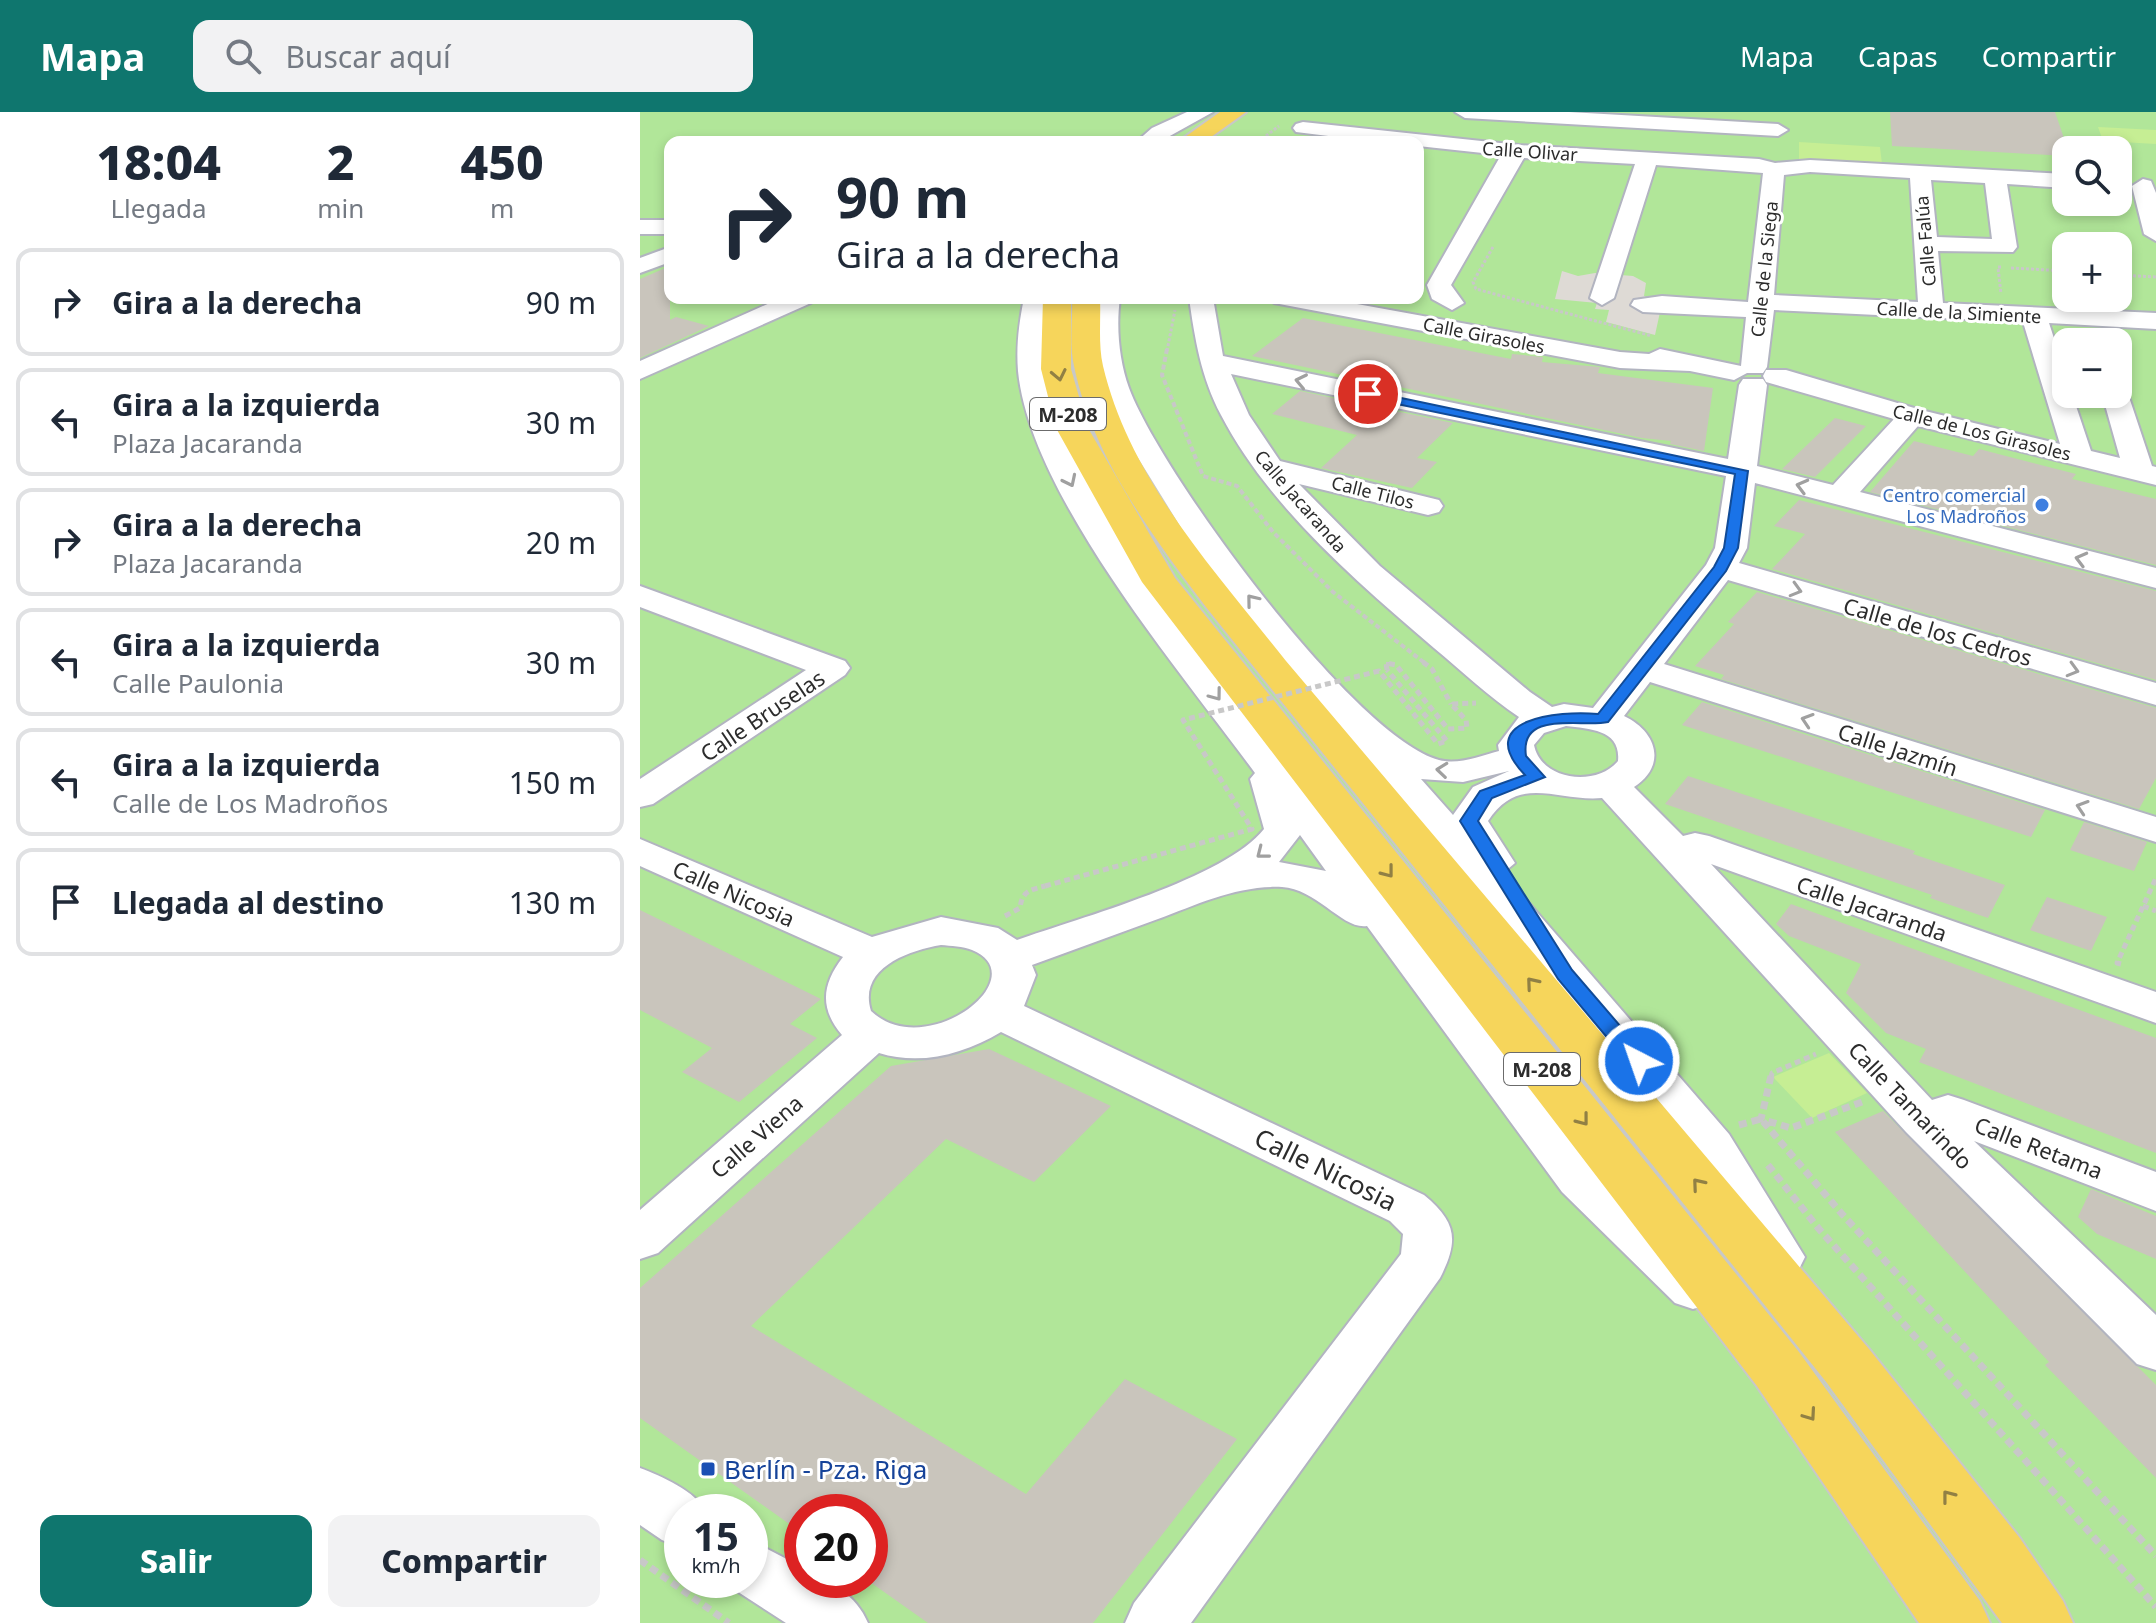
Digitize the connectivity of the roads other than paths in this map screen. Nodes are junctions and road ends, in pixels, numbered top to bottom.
1 (1323, 112) edge
2 (1465, 112) edge
3 (1219, 113) edge
4 (1580, 115) edge
5 (1441, 117) edge
6 (1778, 121) edge
7 (1303, 128) junction
8 (1154, 136) edge
9 (1175, 136) edge
10 (1195, 136) edge
11 (1214, 136) edge
12 (1293, 136) edge
13 (1369, 136) edge
14 (1409, 136) edge
15 (1424, 142) edge
16 (1519, 151) junction
17 (1648, 158) junction
18 (1774, 165) junction
19 (1920, 172) junction
20 (1995, 176) junction
21 (2052, 180) edge
22 (2140, 186) edge
23 (640, 227) edge
24 (664, 227) edge
25 (2156, 234) edge
26 (1925, 243) junction
27 (664, 256) edge
28 (640, 266) edge
29 (1452, 303) junction
30 (789, 304) edge
31 (1035, 304) edge
32 (1057, 304) edge
33 (1086, 304) edge
34 (1108, 304) edge
35 (1120, 304) edge
36 (1201, 304) edge
37 (1326, 304) edge
38 (1367, 304) edge
39 (1652, 304) junction
40 (1761, 306) junction
41 (1931, 311) junction
42 (1411, 316) junction
43 (2034, 316) junction
44 (2156, 321) edge
45 (2088, 328) edge
46 (2110, 328) edge
47 (1644, 333) dead end
48 (1107, 340) junction
49 (1212, 362) junction
50 (1686, 364) junction
51 (640, 371) edge
52 (1757, 377) junction
53 (2122, 408) edge
54 (1912, 416) junction
55 (2080, 455) junction
56 (1272, 468) junction
57 (2150, 470) edge
58 (1742, 471) junction
59 (1840, 496) junction
60 (1428, 506) dead end
61 (1721, 568) junction
62 (2156, 578) edge
63 (640, 596) edge
64 (1640, 668) junction
65 (2156, 694) edge
66 (1332, 697) junction
67 (1531, 710) junction
68 (1603, 719) junction
69 (1264, 759) junction
70 (1527, 767) junction
71 (1610, 784) junction
72 (640, 796) edge
73 (2156, 830) edge
74 (640, 851) edge
75 (1676, 851) junction
76 (1218, 882) junction
77 (873, 954) junction
78 (1010, 958) junction
79 (1565, 975) junction
80 (1445, 1000) junction
81 (2156, 1008) edge
82 (998, 1012) junction
83 (872, 1034) junction
84 (1923, 1120) junction
85 (2156, 1192) edge
86 (640, 1239) edge
87 (2156, 1348) edge
88 (1848, 1366) junction
89 (1778, 1369) junction
90 (640, 1493) edge
91 (664, 1510) edge
92 (768, 1578) edge
93 (838, 1623) edge
94 (1155, 1623) edge
95 (1957, 1623) edge
96 (2040, 1623) edge

1 - 7 street
2 - 4 street
3 - 8 street
3 - 9 main road
3 - 10 main road
3 - 11 street
4 - 6 street
5 - 14 street
6 - 18 street, Calle de la Siega
7 - 12 street
7 - 13 street, Calle Olivar
15 - 16 street, Calle Olivar
16 - 17 street, Calle Olivar
16 - 29 street
17 - 18 street, Calle Olivar
17 - 39 street, Calle de la Simiente
18 - 19 street, Calle Olivar
18 - 40 street, Calle de la Siega
19 - 20 street, Calle Olivar
19 - 26 street, Calle Falúa
20 - 21 street, Calle Olivar
20 - 26 street
22 - 25 street
23 - 24 street
26 - 41 street, Calle Falúa
27 - 28 street
29 - 42 street, Calle Girasoles
29 - 50 street, Calle Girasoles
30 - 51 street
31 -> 69 street
32 -> 89 main road, M-208
88 -> 33 main road, M-208
34 - 48 street
35 - 48 street
36 - 49 street, Calle Jacaranda
37 - 42 street, Calle Girasoles
38 - 42 street, Calle Girasoles
39 - 40 street, Calle de la Simiente
39 - 47 street
40 - 41 street, Calle de la Simiente
40 - 52 street, Calle de la Siega
41 - 43 street, Calle de la Simiente
42 - 50 street, Calle Girasoles
43 - 45 street, Calle de la Simiente
43 - 55 street
44 - 46 street, Calle de la Simiente
66 -> 48 street
49 - 56 street, Calle Jacaranda
58 -> 49 street
50 - 52 street, Calle Girasoles
52 - 54 street, Calle de Los Girasoles
52 - 58 street, Calle de la Siega
53 - 57 street
54 - 55 street, Calle de Los Girasoles
54 - 59 street
55 - 57 street, Calle de Los Girasoles
56 - 60 street, Calle Tilos
56 - 67 street, Calle Jacaranda
59 -> 58 street
58 - 61 street, Calle de la Siega
62 -> 59 street
61 - 64 street
61 -> 65 street, Calle de los Cedros
63 - 72 street, Calle Bruselas
64 - 68 street
73 -> 64 street, Calle Jazmín
70 -> 66 street
66 - 79 street
67 - 68 street
67 - 70 street
68 - 71 street
69 -> 76 street
69 - 80 street
70 - 71 street
70 - 79 street
71 - 75 street
74 - 77 street, Calle Nicosia
75 - 81 street, Calle Jacaranda
75 - 84 street, Calle Tamarindo
76 - 78 street
76 - 80 street
77 - 78 street
77 - 83 street
78 - 82 street
79 - 88 street
80 - 89 street
82 - 83 street
82 - 94 street, Calle Nicosia
83 - 86 street, Calle Viena
84 - 85 street, Calle Retama
84 - 87 street, Calle Tamarindo
96 -> 88 main road, M-208
89 -> 95 main road, M-208
90 - 91 street
92 - 93 street

